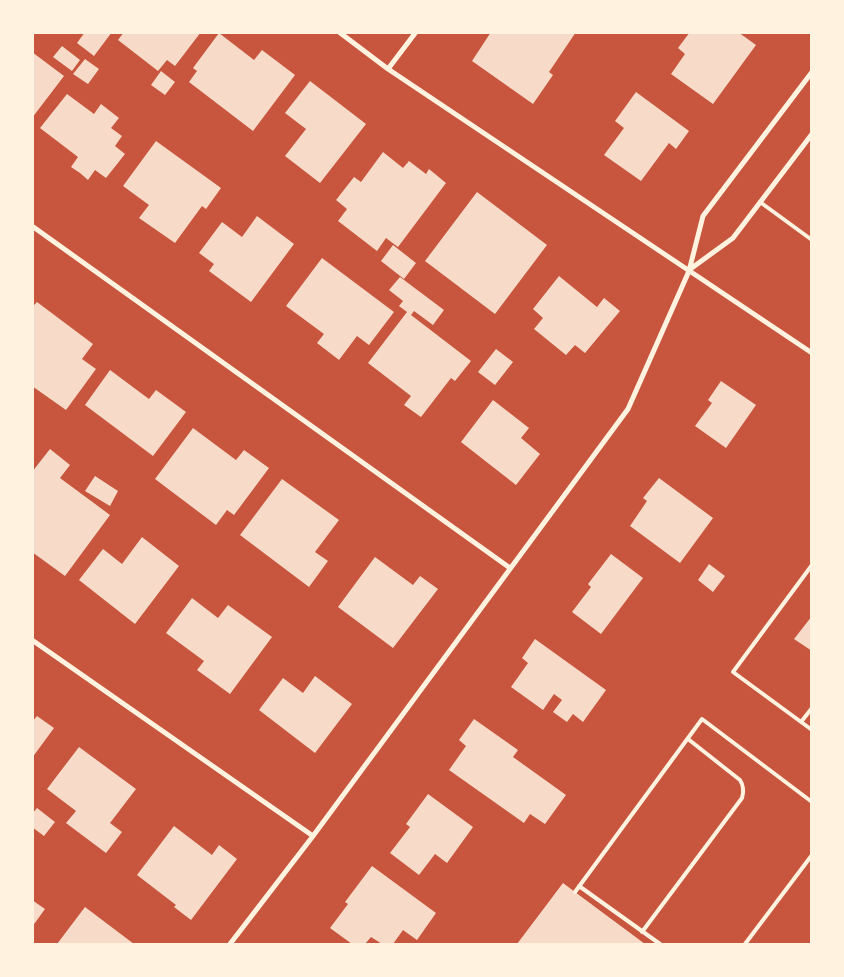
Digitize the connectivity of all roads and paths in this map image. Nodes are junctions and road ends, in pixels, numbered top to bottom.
1 (339, 32) edge
2 (416, 32) edge
3 (388, 69) junction
4 (812, 72) edge
5 (812, 134) edge
6 (760, 202) junction
7 (32, 226) edge
8 (812, 240) edge
9 (689, 271) junction
10 (812, 353) edge
11 (812, 565) edge
12 (510, 568) junction
13 (32, 640) edge
14 (812, 708) edge
15 (801, 722) junction
16 (812, 730) edge
17 (688, 739) junction
18 (812, 802) edge
19 (312, 836) junction
20 (812, 855) edge
21 (579, 886) junction
22 (575, 892) dead end
23 (642, 932) junction
24 (230, 944) edge
25 (660, 944) edge
26 (745, 944) edge

1 - 3 street
2 - 3 street
3 - 9 street
4 - 9 street
5 - 6 street
6 - 8 lane
6 - 9 street
7 - 12 street
9 - 10 street
9 - 12 street
11 - 15 lane
12 - 19 street
13 - 19 street
14 - 15 lane
15 - 16 lane
17 - 18 lane
17 - 21 lane
17 - 23 lane
19 - 24 street
20 - 26 lane
21 - 22 lane
21 - 23 lane
23 - 25 lane

